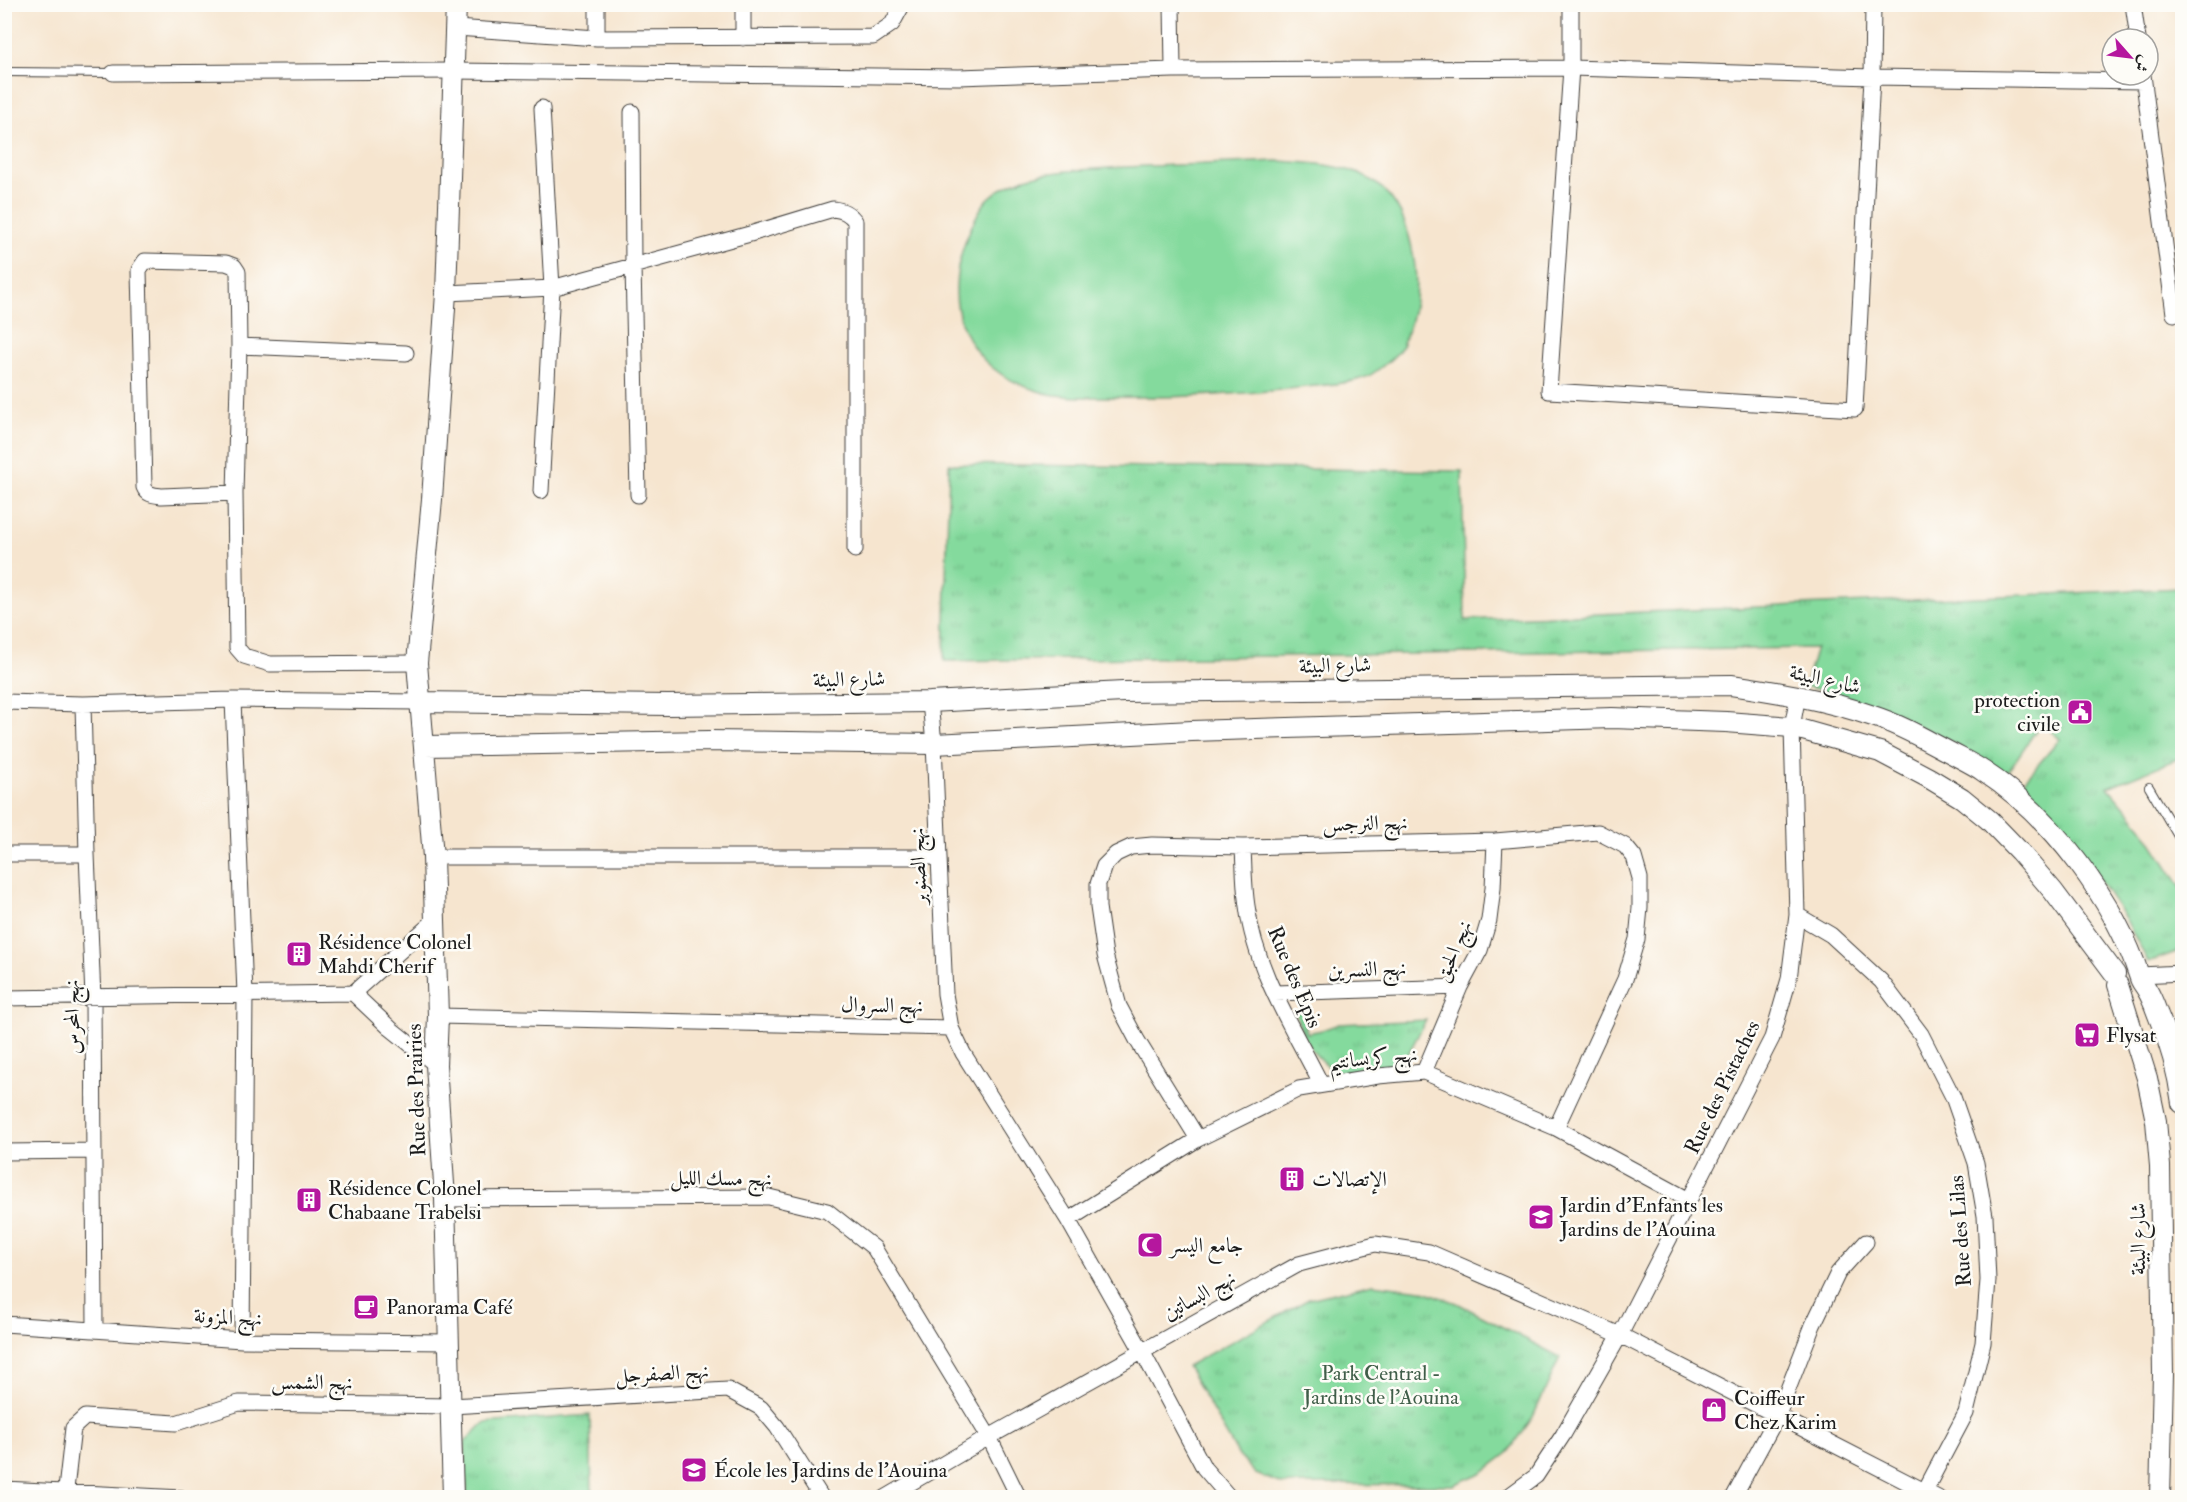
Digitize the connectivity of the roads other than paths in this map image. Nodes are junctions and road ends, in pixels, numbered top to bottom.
1 (456, 4) edge
2 (597, 4) edge
3 (743, 4) edge
4 (903, 4) edge
5 (1172, 4) edge
6 (1571, 4) edge
7 (1873, 4) edge
8 (2133, 4) edge
9 (2136, 27) edge
10 (456, 28) junction
11 (597, 38) junction
12 (743, 38) junction
13 (1570, 68) junction
14 (1173, 70) junction
15 (453, 71) junction
16 (4, 72) edge
17 (113, 74) joint
18 (1872, 77) junction
19 (2100, 78) edge
20 (2144, 87) edge
21 (542, 108) dead end
22 (632, 112) dead end
23 (633, 266) junction
24 (552, 288) junction
25 (446, 293) junction
26 (2174, 314) dead end
27 (239, 346) junction
28 (406, 353) dead end
29 (541, 491) dead end
30 (235, 493) junction
31 (638, 495) dead end
32 (855, 550) dead end
33 (417, 663) junction
34 (1798, 695) junction
35 (233, 700) junction
36 (4, 702) edge
37 (419, 702) junction
38 (930, 702) junction
39 (83, 704) junction
40 (1792, 727) junction
41 (934, 744) junction
42 (425, 746) junction
43 (2149, 787) dead end
44 (1495, 841) junction
45 (2182, 843) edge
46 (1243, 847) junction
47 (4, 854) edge
48 (87, 854) junction
49 (939, 856) junction
50 (433, 857) junction
51 (1797, 915) junction
52 (434, 921) junction
53 (2139, 973) junction
54 (2182, 973) edge
55 (2117, 979) junction
56 (1460, 987) junction
57 (353, 993) junction
58 (1275, 993) junction
59 (245, 994) junction
60 (4, 998) edge
61 (93, 998) junction
62 (438, 1016) junction
63 (951, 1028) junction
64 (436, 1065) junction
65 (1424, 1072) junction
66 (1321, 1084) junction
67 (2182, 1103) edge
68 (1556, 1128) junction
69 (1198, 1138) junction
70 (93, 1151) junction
71 (4, 1152) edge
72 (445, 1199) junction
73 (1689, 1200) junction
74 (1068, 1220) junction
75 (1866, 1242) dead end
76 (4, 1324) edge
77 (95, 1330) junction
78 (1620, 1335) junction
79 (242, 1340) junction
80 (449, 1342) junction
81 (1142, 1351) junction
82 (451, 1406) junction
83 (1778, 1415) junction
84 (989, 1437) junction
85 (4, 1489) edge
86 (65, 1494) edge
87 (1928, 1495) edge
88 (169, 1497) edge
89 (182, 1497) edge
90 (453, 1497) edge
91 (822, 1497) edge
92 (885, 1497) edge
93 (1019, 1497) edge
94 (1230, 1497) edge
95 (1506, 1497) edge
96 (1733, 1497) edge
97 (2160, 1497) edge

1 - 10 street, Rue des Prairies
2 - 11 street
3 - 12 street
4 - 12 street
5 - 14 street
6 - 13 street
7 - 18 street
8 - 9 street
10 - 11 street
10 - 15 street, Rue des Prairies
11 - 12 street
13 - 14 street
13 - 18 street
13 - 18 street
14 - 15 street
15 - 17 street
15 - 25 street, Rue des Prairies
16 - 17 lane
18 - 19 street
20 - 26 street
21 - 24 street
22 - 23 street
23 - 24 street
23 - 31 street
23 - 32 street
24 - 25 street
24 - 29 street
25 - 33 street, Rue des Prairies
27 - 28 street
27 - 30 street
27 - 30 street
30 - 33 street
33 - 37 street, Rue des Prairies
34 - 38 street, شارع البيئة
34 - 40 street, Rue des Pistaches
34 - 53 street, شارع البيئة
35 - 37 street
35 - 39 street
35 - 59 street
36 - 39 street
37 - 38 street, شارع البيئة
37 - 42 street, Rue des Prairies
38 - 41 street, نهج الصنوبر
39 - 48 street, نهج المحرس
40 - 41 street, شارع البيئة
40 - 51 street, Rue des Pistaches
40 - 55 street, شارع البيئة
41 - 42 street, شارع البيئة
41 - 49 street, نهج الصنوبر
42 - 50 street, Rue des Prairies
43 - 45 lane
44 - 46 street, نهج النرجس
44 - 56 street, نهج الحبق
44 - 68 street, نهج النرجس
46 - 58 street, Rue des Epis
46 - 69 street, نهج النرجس
47 - 48 street
48 - 61 street, نهج المحرس
49 - 50 street
49 - 63 street, نهج الصنوبر
50 - 52 street, Rue des Prairies
51 - 73 street, Rue des Pistaches
51 - 87 street, Rue des Lilas
52 - 57 street
52 - 62 street, Rue des Prairies
53 - 54 street
53 - 55 street
53 - 67 street, شارع البيئة
55 - 97 street, شارع البيئة
56 - 58 street, نهج النسرين
56 - 65 street, نهج الحبق
57 - 59 street
57 - 64 street
58 - 66 street, Rue des Epis
59 - 61 street
59 - 79 street
60 - 61 street
61 - 70 street, نهج المحرس
62 - 63 street, نهج السروال
62 - 64 street, Rue des Prairies
63 - 74 street, نهج السروال
64 - 72 street, Rue des Prairies
65 - 66 street, نهج كريسانتيم
65 - 68 street, نهج كريسانتيم
66 - 69 street, نهج كريسانتيم
68 - 73 street, نهج كريسانتيم
69 - 74 street, نهج كريسانتيم
70 - 71 street
70 - 77 street, نهج المحرس
72 - 80 street, Rue des Prairies
72 - 84 street, نهج مسك الليل
73 - 78 street, Rue des Pistaches
74 - 81 street, نهج السروال
75 - 83 street
76 - 77 street, نهج المزونة
77 - 79 street, نهج المزونة
78 - 81 street, نهج البساتين
78 - 83 street, نهج البساتين
78 - 95 street, Rue des Pistaches
79 - 80 street, نهج المزونة
80 - 82 street, Rue des Prairies
81 - 84 street, نهج البساتين
81 - 94 street, نهج السروال
82 - 86 street, نهج الشمس
82 - 90 street, Rue des Prairies
82 - 91 street, نهج الصفرجل
83 - 87 street, نهج البساتين
83 - 96 street
84 - 92 street, نهج البساتين
84 - 93 street, نهج مسك الليل
85 - 86 street
86 - 88 street
88 - 89 street

